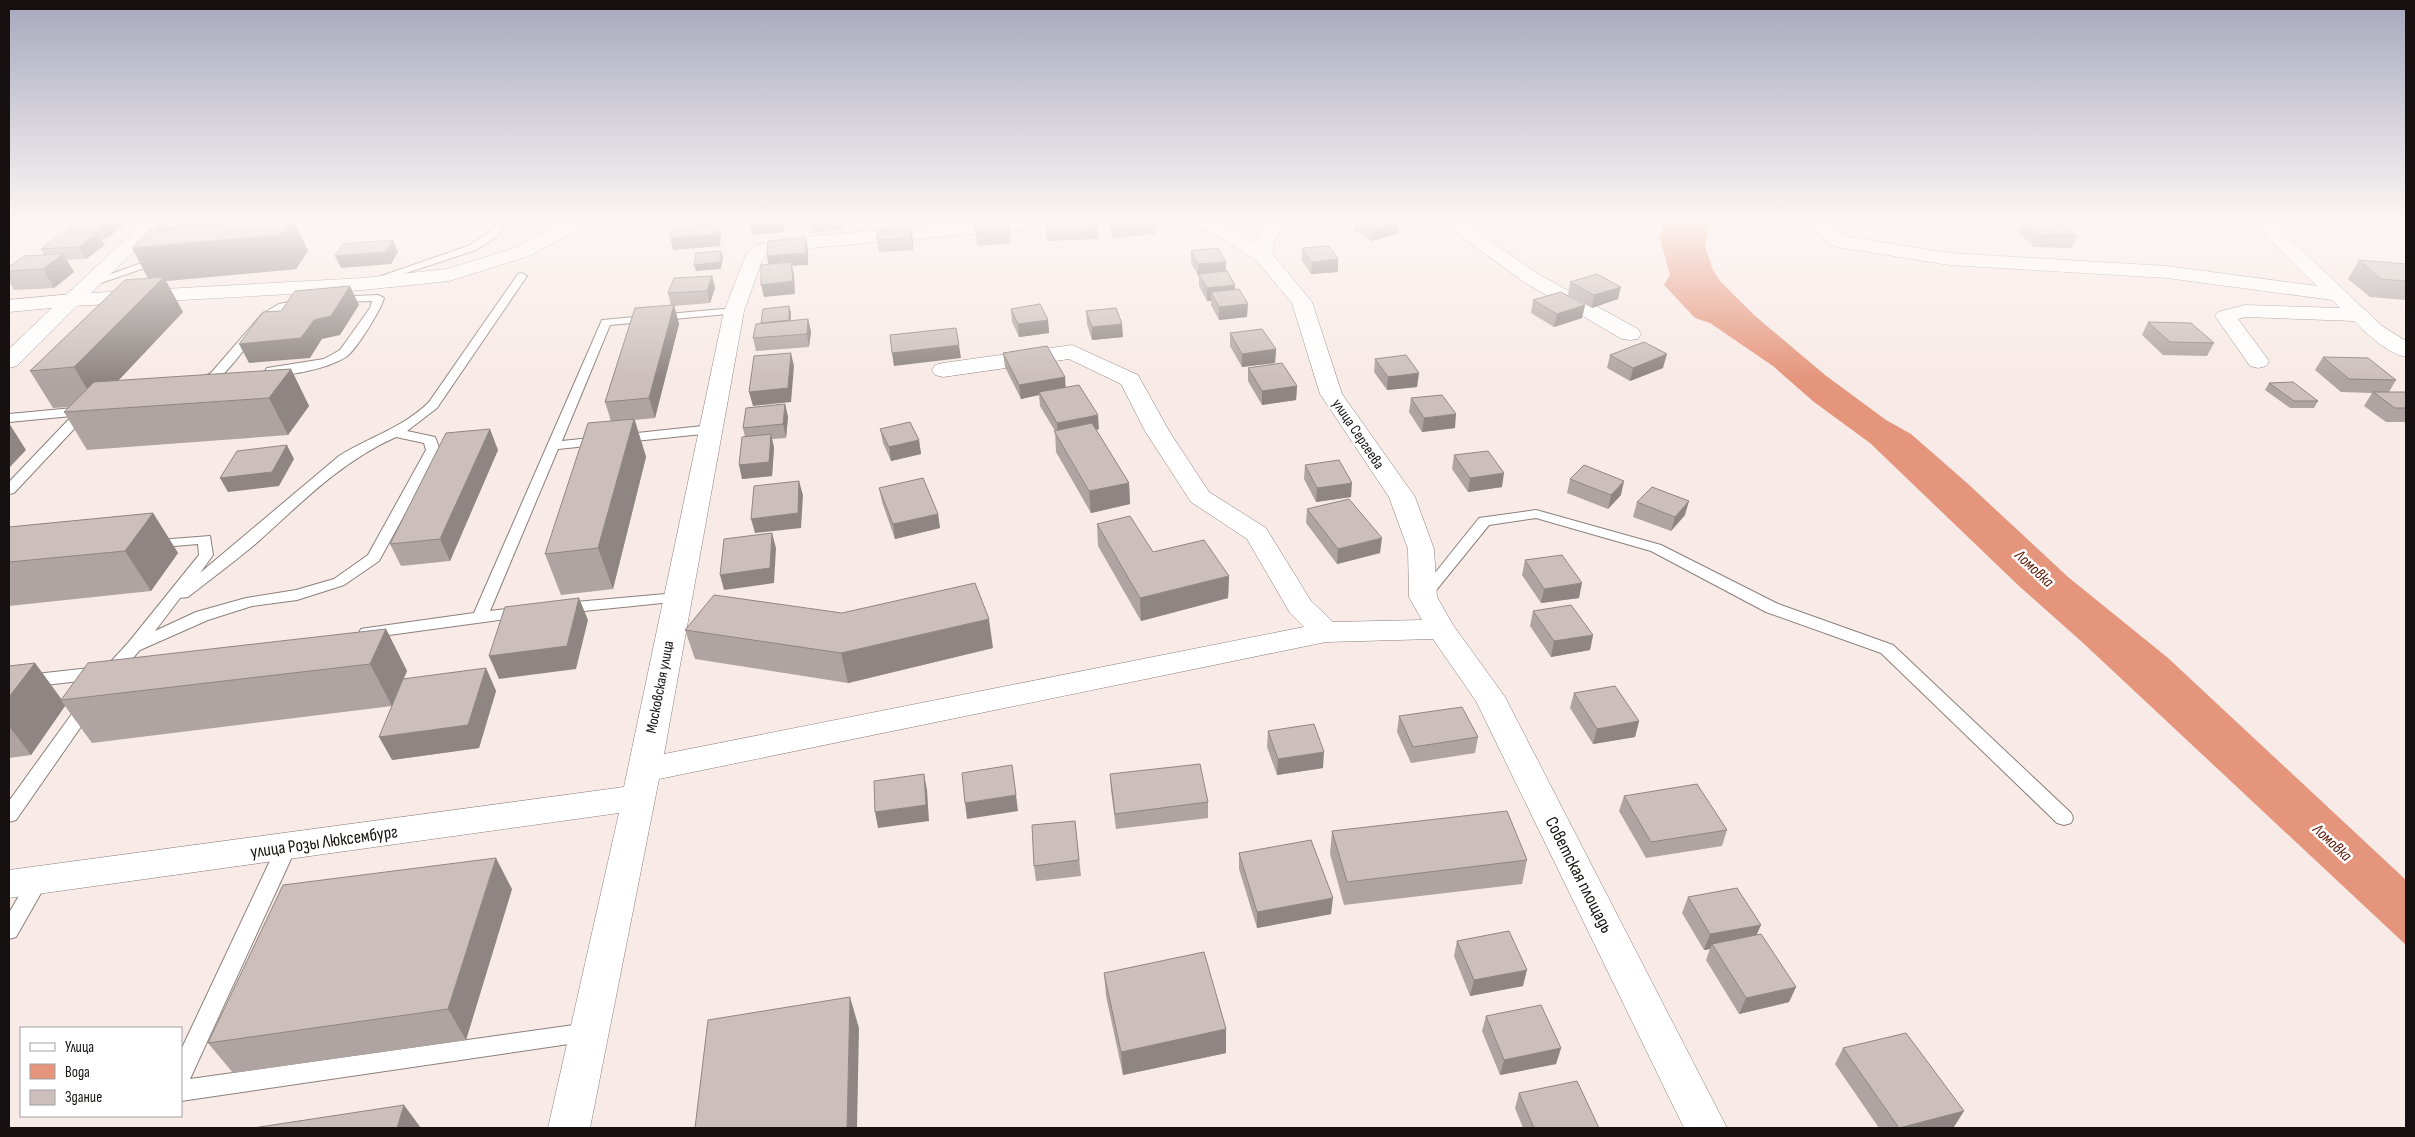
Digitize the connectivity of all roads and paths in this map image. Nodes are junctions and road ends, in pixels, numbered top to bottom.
1 (103, 272) edge
2 (124, 272) edge
3 (399, 272) edge
4 (458, 272) edge
5 (747, 272) edge
6 (1277, 272) edge
7 (1522, 272) edge
8 (2167, 272) edge
9 (2314, 272) edge
10 (522, 276) dead end
11 (91, 283) junction
12 (363, 284) junction
13 (2338, 295) junction
14 (72, 300) junction
15 (9, 306) edge
16 (734, 311) junction
17 (2360, 316) junction
18 (1630, 334) dead end
19 (2406, 351) edge
20 (9, 361) edge
21 (2258, 361) dead end
22 (942, 370) dead end
23 (254, 372) edge
24 (234, 374) edge
25 (215, 376) junction
26 (190, 389) edge
27 (9, 418) edge
28 (712, 429) junction
29 (398, 433) junction
30 (553, 446) junction
31 (9, 490) edge
32 (136, 546) edge
33 (1424, 597) junction
34 (677, 598) junction
35 (163, 610) junction
36 (480, 617) junction
37 (1441, 629) junction
38 (1326, 632) junction
39 (355, 635) edge
40 (134, 647) junction
41 (140, 667) edge
42 (111, 671) junction
43 (9, 683) edge
44 (641, 784) junction
45 (9, 814) edge
46 (2064, 818) dead end
47 (286, 848) junction
48 (24, 881) edge
49 (9, 931) edge
50 (588, 1033) junction
51 (182, 1073) edge
52 (182, 1091) edge
53 (569, 1128) edge
54 (1706, 1128) edge

1 - 11 street
2 - 11 lane
3 - 12 lane
4 - 12 street
5 - 16 street, Московская улица
6 - 33 street, улица Сергеева
7 - 18 street
8 - 13 street
9 - 13 street
10 - 29 lane
11 - 14 street
12 - 14 street
13 - 17 street
14 - 15 street
14 - 20 street
16 - 28 street, Московская улица
16 - 30 lane
17 - 19 street
17 - 21 street
22 - 38 street
23 - 25 lane
24 - 25 lane
25 - 26 lane
27 - 31 lane
28 - 30 lane
28 - 34 street, Московская улица
29 - 35 lane
29 - 40 lane
30 - 36 lane
32 - 35 lane
33 - 37 street, улица Сергеева
33 - 46 lane
34 - 36 lane
34 - 44 street, Московская улица
35 - 40 lane
36 - 39 lane
37 - 38 street
37 - 54 street, Советская площадь
38 - 44 street, улица Розы Люксембург
40 - 42 lane
41 - 42 lane
42 - 43 lane
42 - 45 lane
44 - 47 street, улица Розы Люксембург
44 - 50 street, Московская улица
47 - 48 street, улица Розы Люксембург
47 - 51 lane
48 - 49 lane
50 - 52 lane
50 - 53 street, Московская улица

